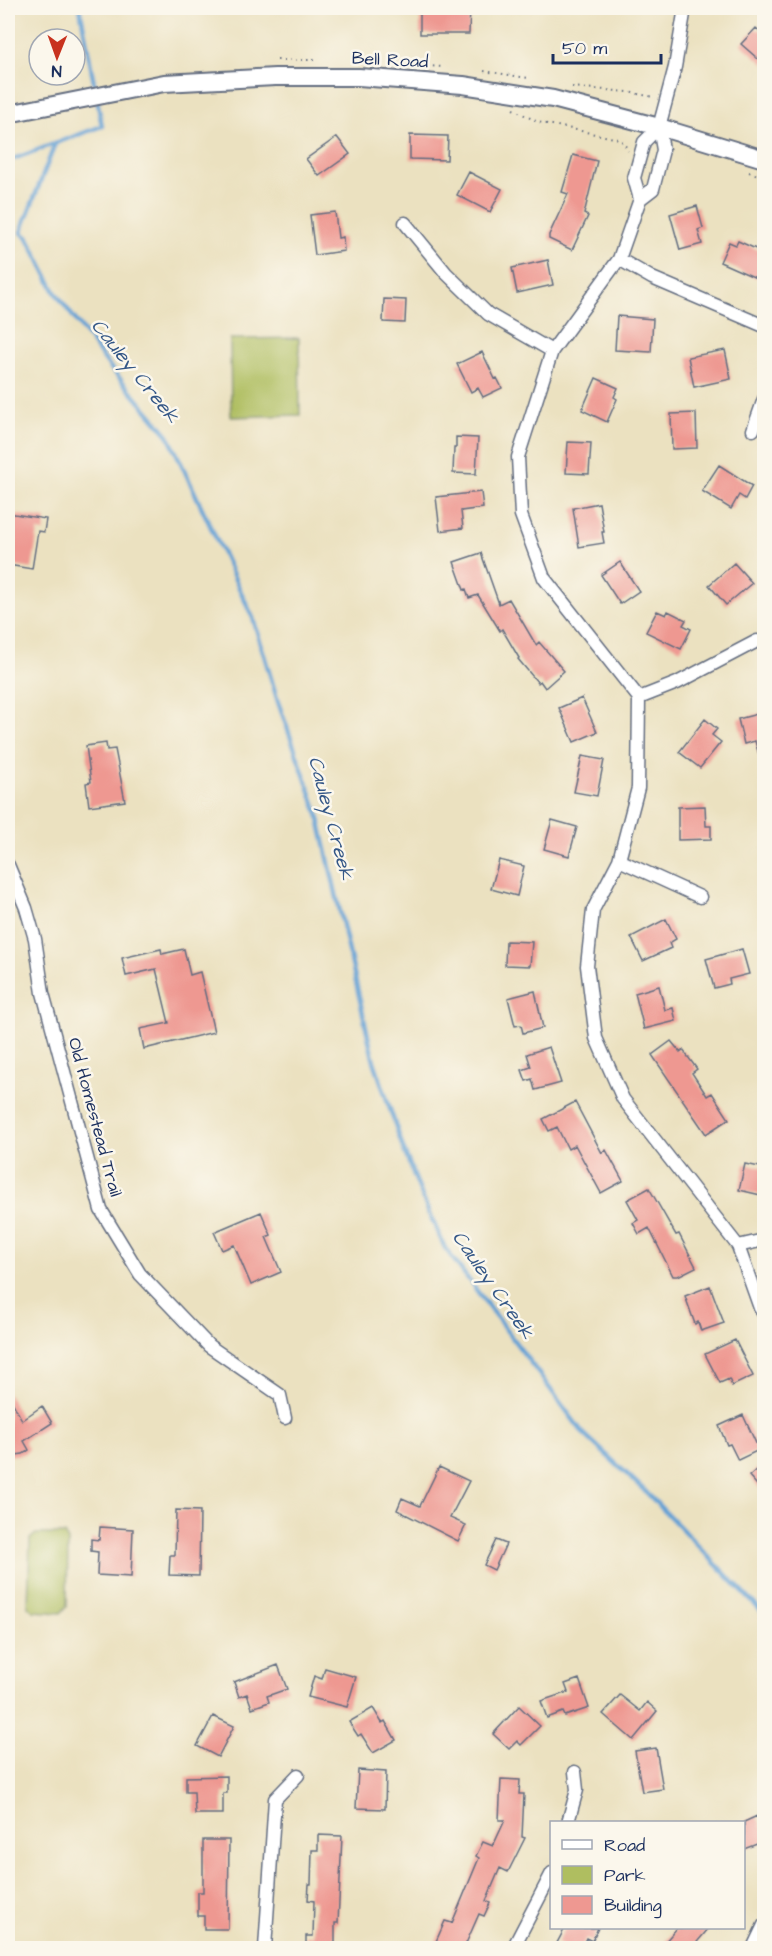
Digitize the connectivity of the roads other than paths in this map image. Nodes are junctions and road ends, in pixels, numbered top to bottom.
1 (685, 8) edge
2 (8, 114) edge
3 (659, 127) junction
4 (765, 159) edge
5 (640, 199) junction
6 (405, 223) dead end
7 (619, 259) junction
8 (765, 326) edge
9 (552, 351) junction
10 (765, 399) edge
11 (753, 430) dead end
12 (757, 641) dead end
13 (639, 698) junction
14 (619, 860) junction
15 (8, 865) edge
16 (700, 897) dead end
17 (765, 1240) edge
18 (738, 1246) junction
19 (765, 1314) edge
20 (285, 1418) dead end
21 (575, 1772) dead end
22 (298, 1775) dead end
23 (568, 1821) edge
24 (550, 1877) edge
25 (765, 1925) edge
26 (265, 1948) edge
27 (513, 1948) edge
28 (753, 1948) edge

1 - 3 street
2 - 3 street, Bell Road
3 - 4 street, Bell Road
3 - 5 street
3 - 5 street
5 - 7 street
6 - 9 street
7 - 8 street
7 - 9 street
9 - 13 street
10 - 11 street
12 - 13 street
13 - 14 street
14 - 16 street
14 - 18 street
15 - 20 street, Old Homestead Trail
17 - 18 street
18 - 19 street
21 - 23 street
22 - 26 street
24 - 27 street
25 - 28 street

